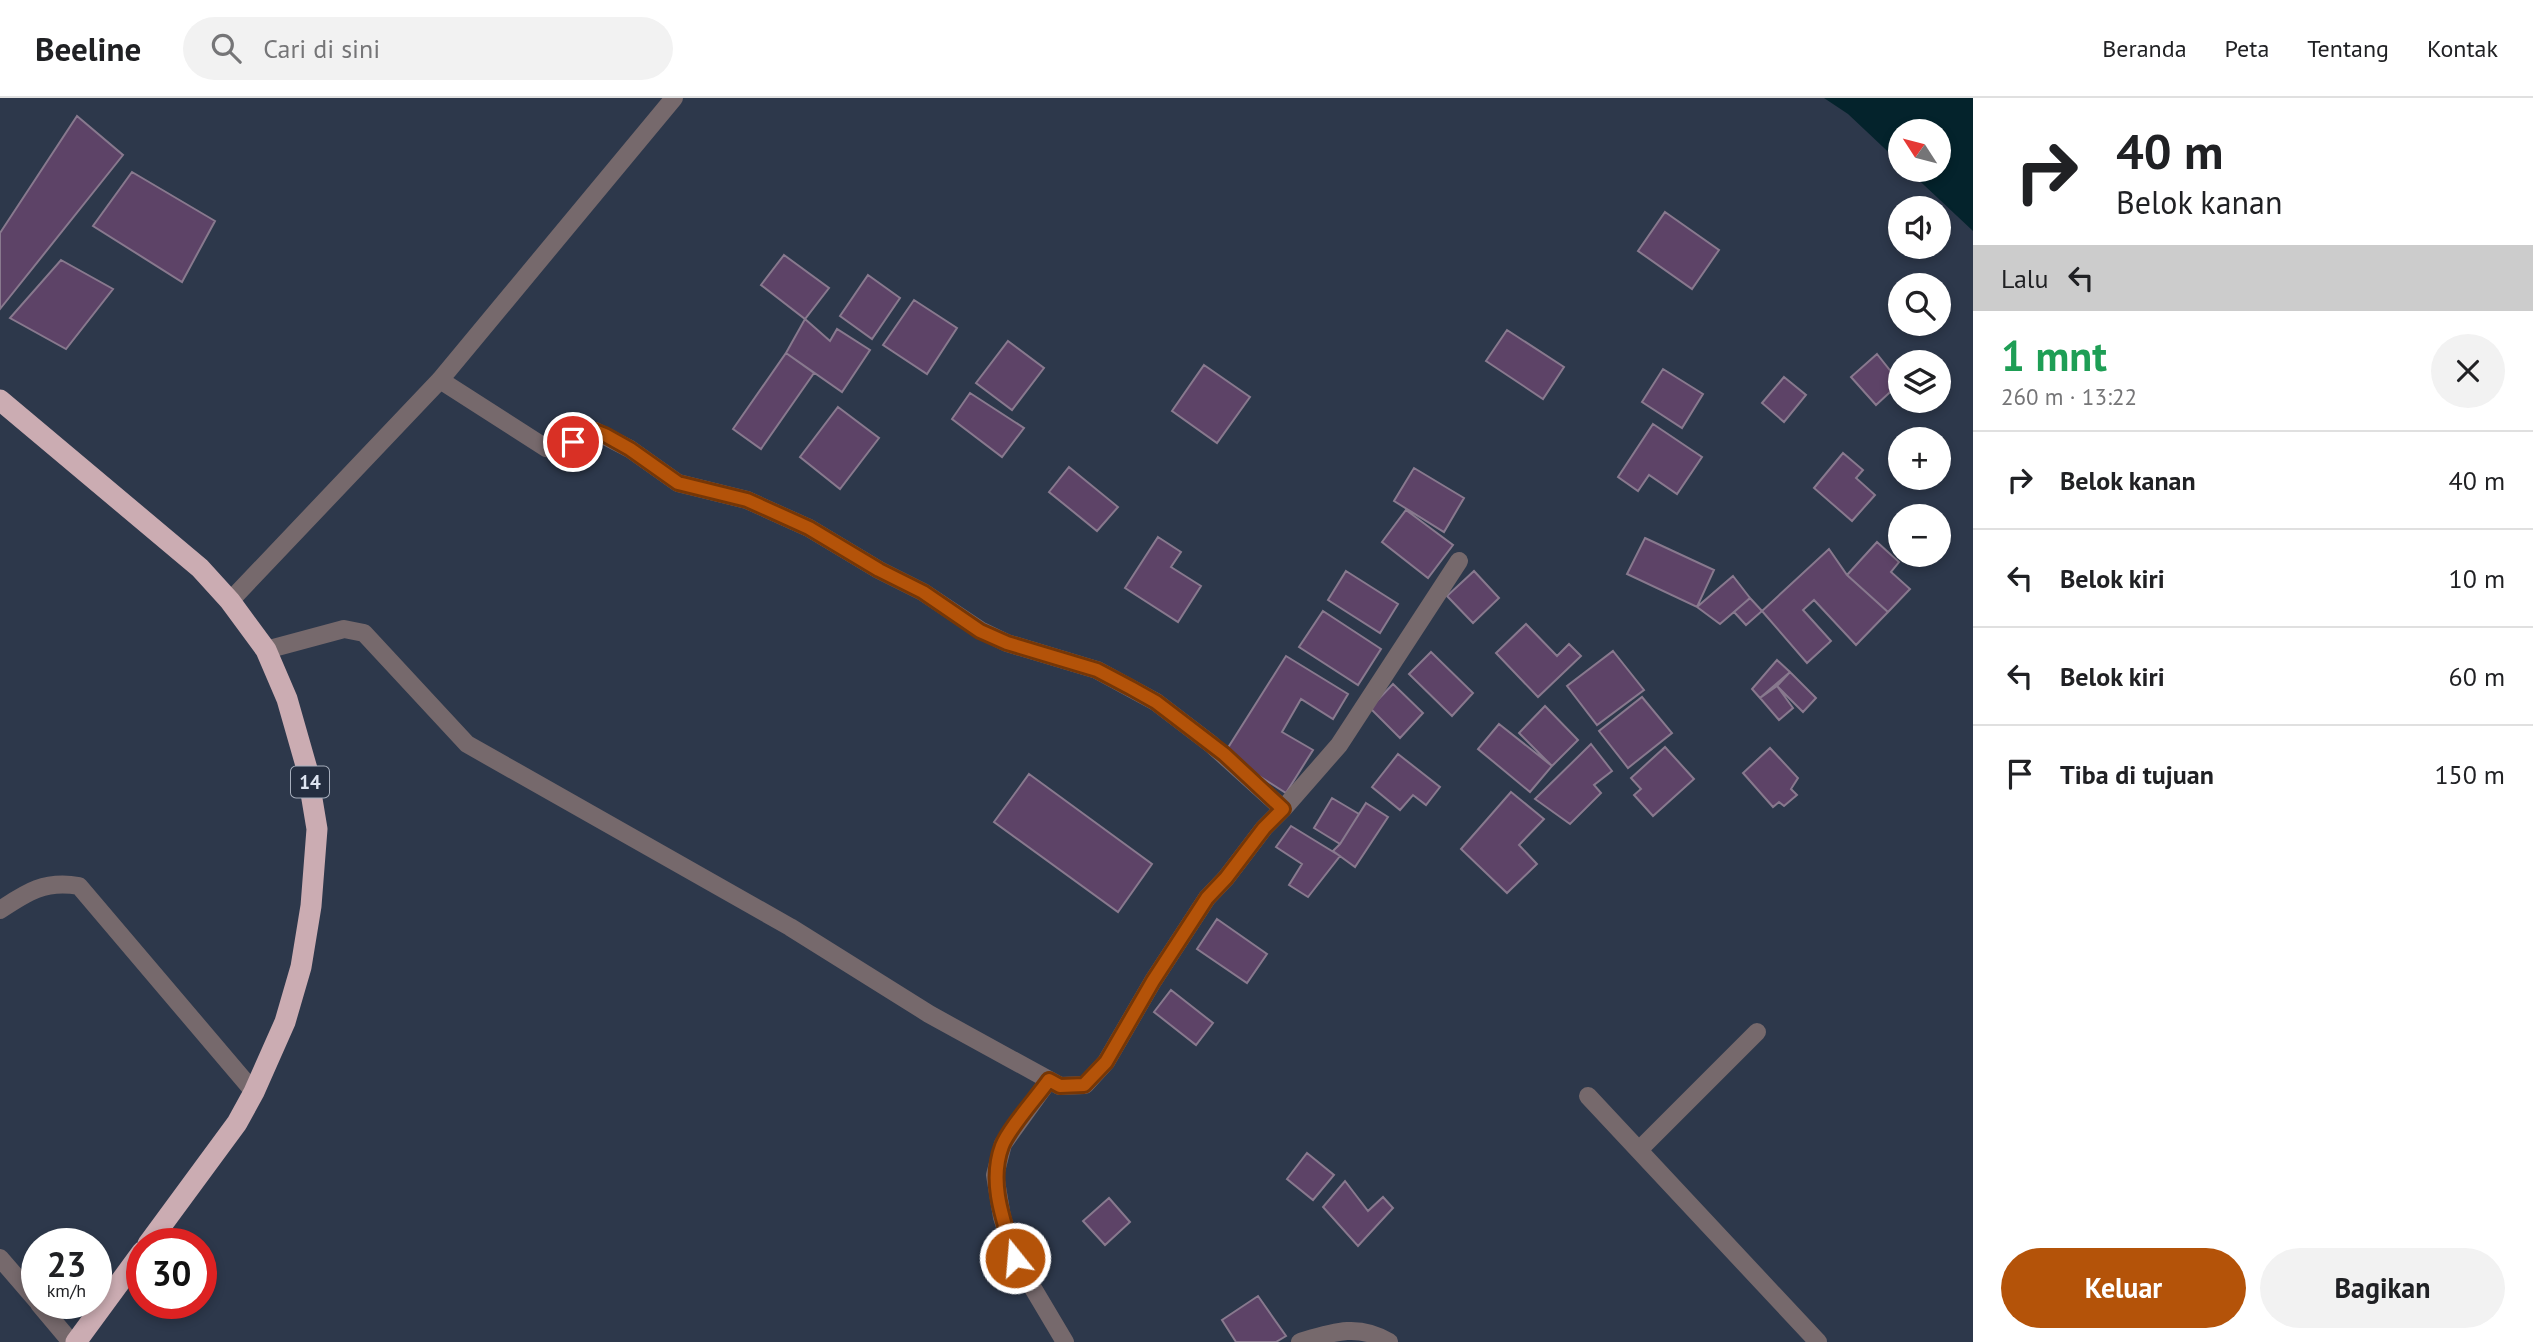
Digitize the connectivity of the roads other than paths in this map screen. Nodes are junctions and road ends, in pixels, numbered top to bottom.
1 (674, 98) edge
2 (440, 380) junction
3 (0, 400) edge
4 (1459, 561) dead end
5 (230, 601) junction
6 (266, 650) junction
7 (1283, 809) junction
8 (0, 910) edge
9 (1757, 1032) dead end
10 (1049, 1080) junction
11 (254, 1092) junction
12 (1588, 1096) dead end
13 (1639, 1150) junction
14 (160, 1228) edge
15 (0, 1258) edge
16 (126, 1273) edge
17 (21, 1283) edge
18 (52, 1319) edge
19 (73, 1342) edge
20 (1065, 1342) edge
21 (1300, 1342) edge
22 (1389, 1342) edge
23 (1818, 1342) edge

1 - 2 street
2 - 5 street
2 - 7 street
3 - 5 highway, 14
4 - 7 street
5 - 6 highway, 14
6 - 10 street
6 - 11 highway, 14
7 - 10 street
8 - 11 street
9 - 13 street
10 - 20 street
11 - 14 highway, 14
12 - 13 street
13 - 23 street
15 - 17 street
16 - 19 highway
18 - 19 street
21 - 22 street

